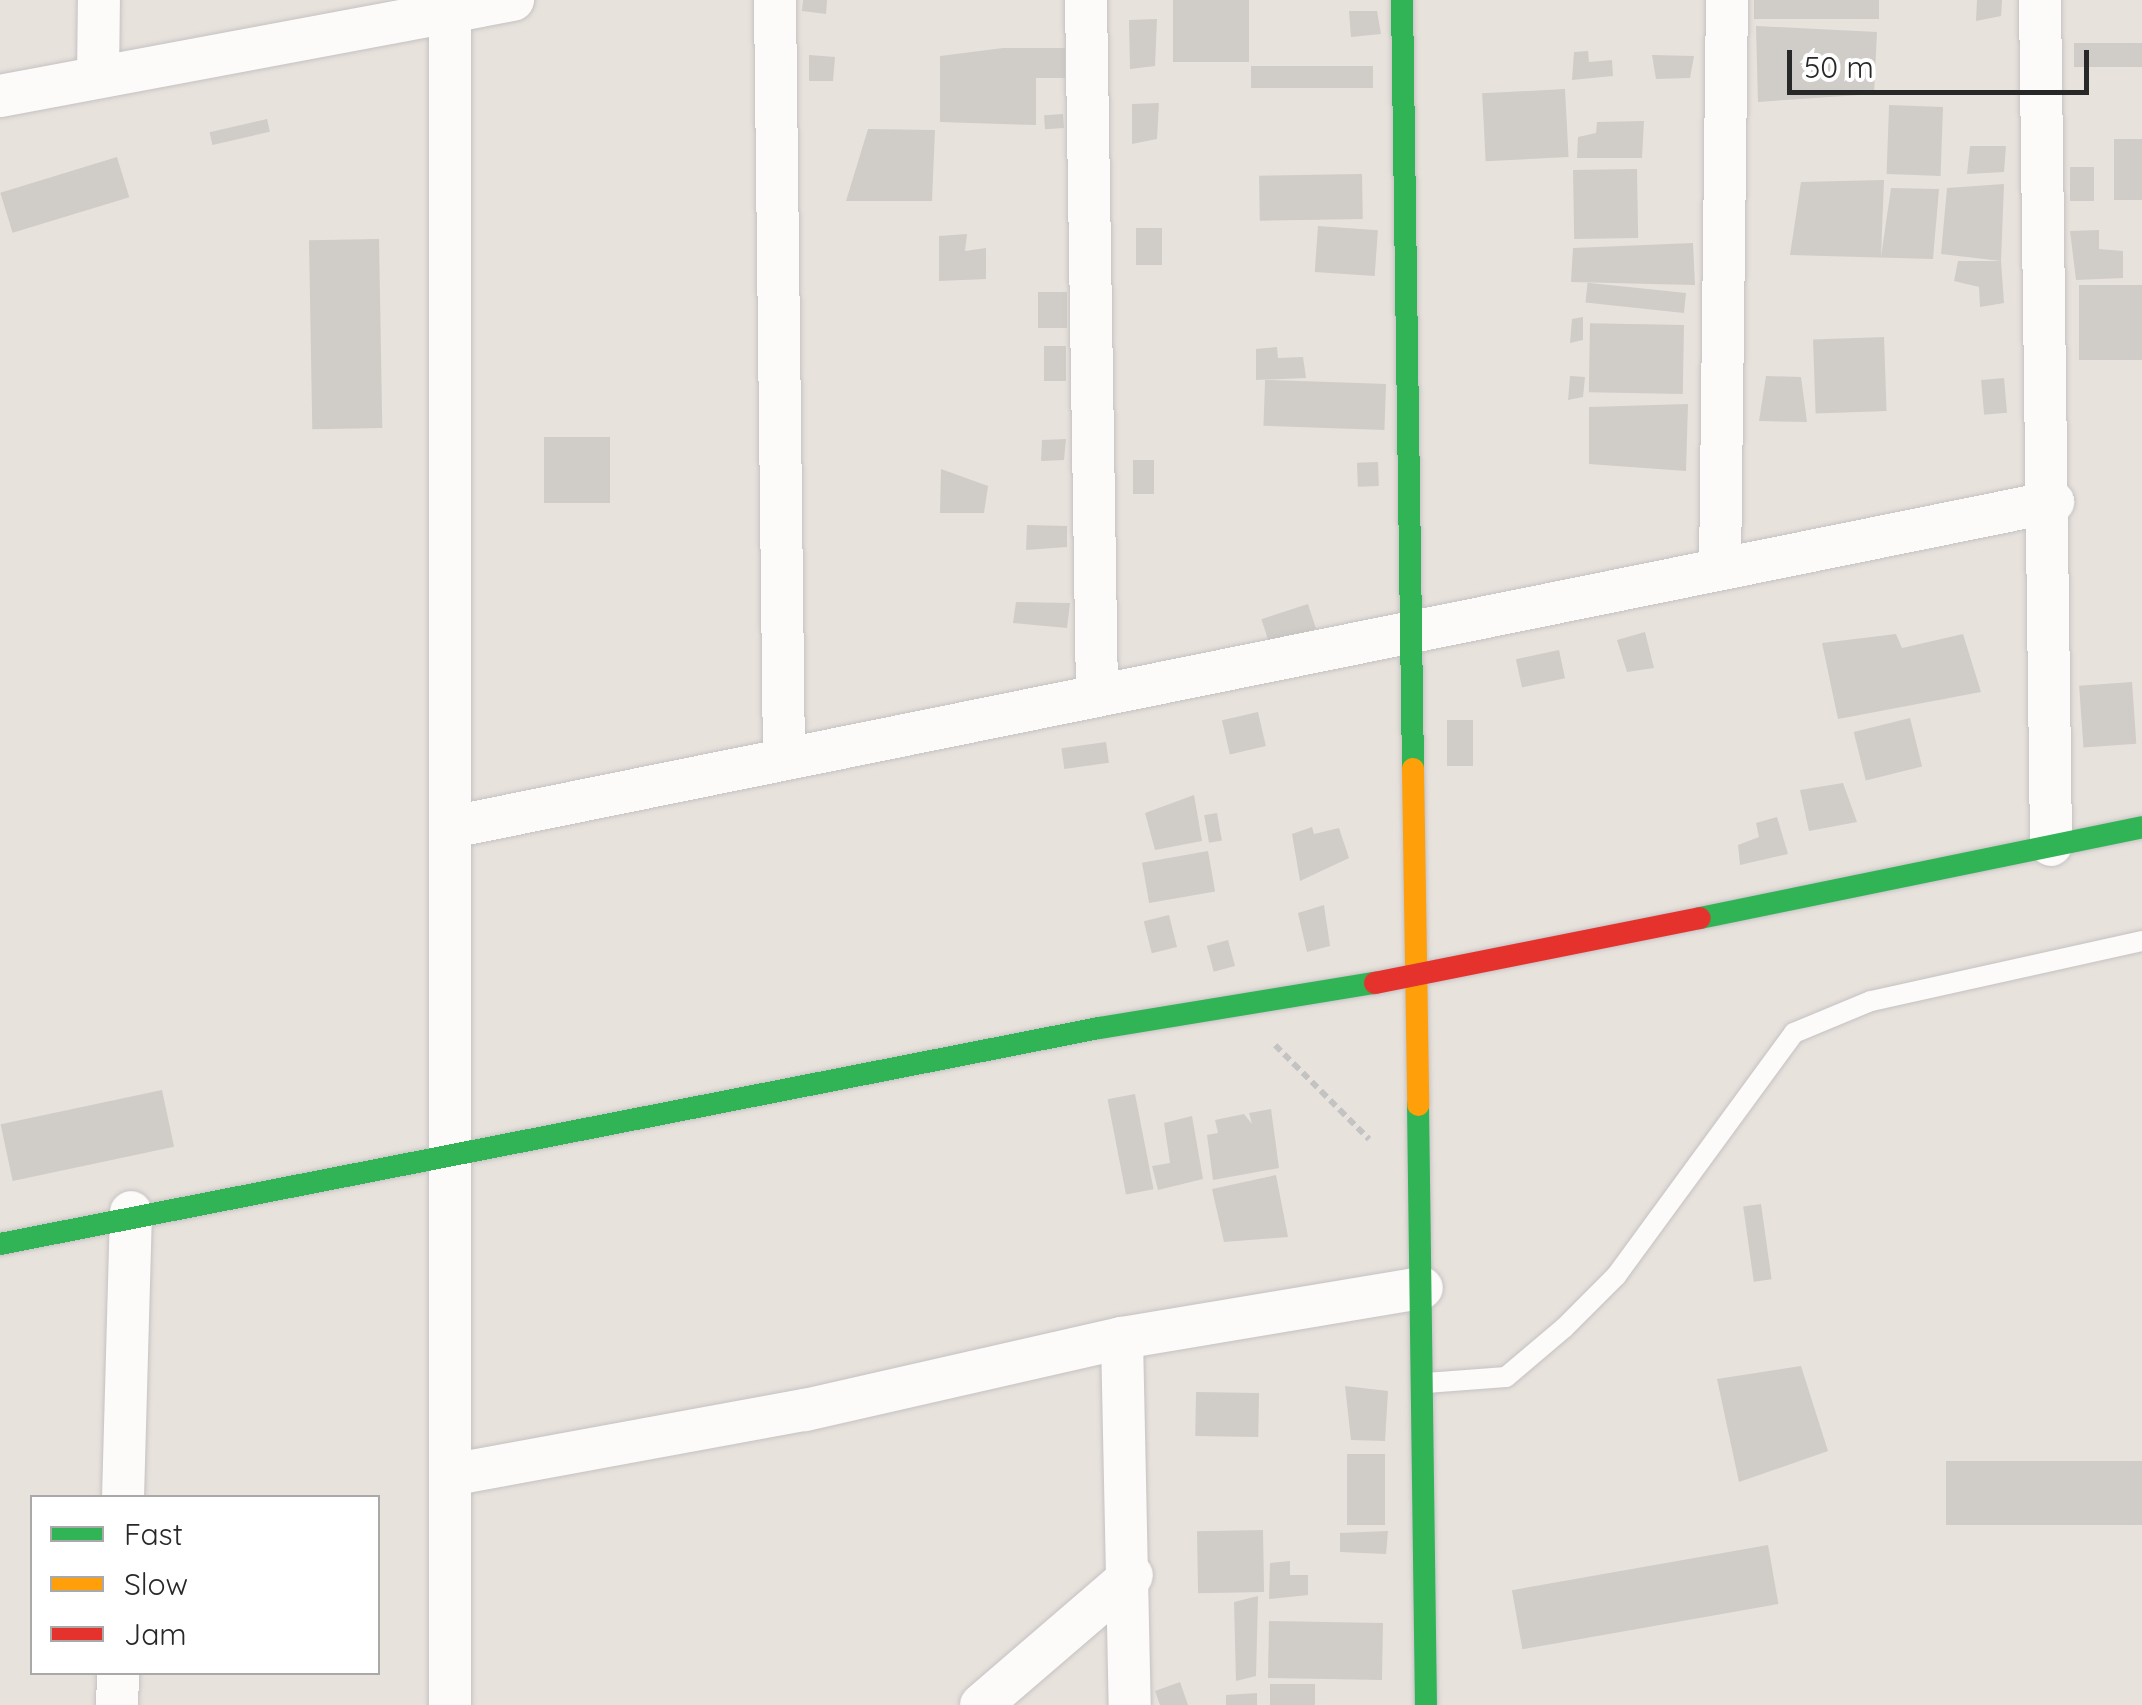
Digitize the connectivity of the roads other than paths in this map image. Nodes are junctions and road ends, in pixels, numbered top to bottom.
1 (99, 0) edge
2 (512, 0) edge
3 (775, 0) edge
4 (1086, 0) edge
5 (1402, 0) edge
6 (1727, 0) edge
7 (2040, 0) edge
8 (449, 6) edge
9 (98, 77) junction
10 (0, 96) edge
11 (2052, 502) junction
12 (1720, 569) junction
13 (1415, 633) junction
14 (1097, 694) junction
15 (784, 758) junction
16 (452, 826) junction
17 (2142, 828) edge
18 (2051, 845) junction
19 (2142, 941) edge
20 (1417, 976) junction
21 (453, 1150) junction
22 (132, 1212) junction
23 (0, 1244) edge
24 (1422, 1288) junction
25 (1122, 1338) junction
26 (1422, 1383) junction
27 (455, 1474) junction
28 (123, 1495) edge
29 (1132, 1575) junction
30 (118, 1675) edge
31 (454, 1701) edge
32 (117, 1705) edge
33 (981, 1705) edge
34 (1130, 1705) edge
35 (1426, 1705) edge

1 - 9 street
2 - 8 street
3 - 15 street
4 - 14 street
5 - 13 street
6 - 12 street
7 - 11 street
8 - 9 street
8 - 16 street
9 - 10 street
11 - 12 street
11 - 18 street
12 - 13 street
13 - 14 street
13 - 20 street
14 - 15 street
15 - 16 street
16 - 21 street
17 - 18 street
18 - 20 street
19 - 26 lane
20 - 21 street
20 - 24 street
21 - 22 street
21 - 27 street
22 - 23 street
22 - 28 street
24 - 25 street
24 - 26 street
25 - 27 street
25 - 29 street
26 - 35 street
27 - 31 street
29 - 33 street
29 - 34 street
30 - 32 street

